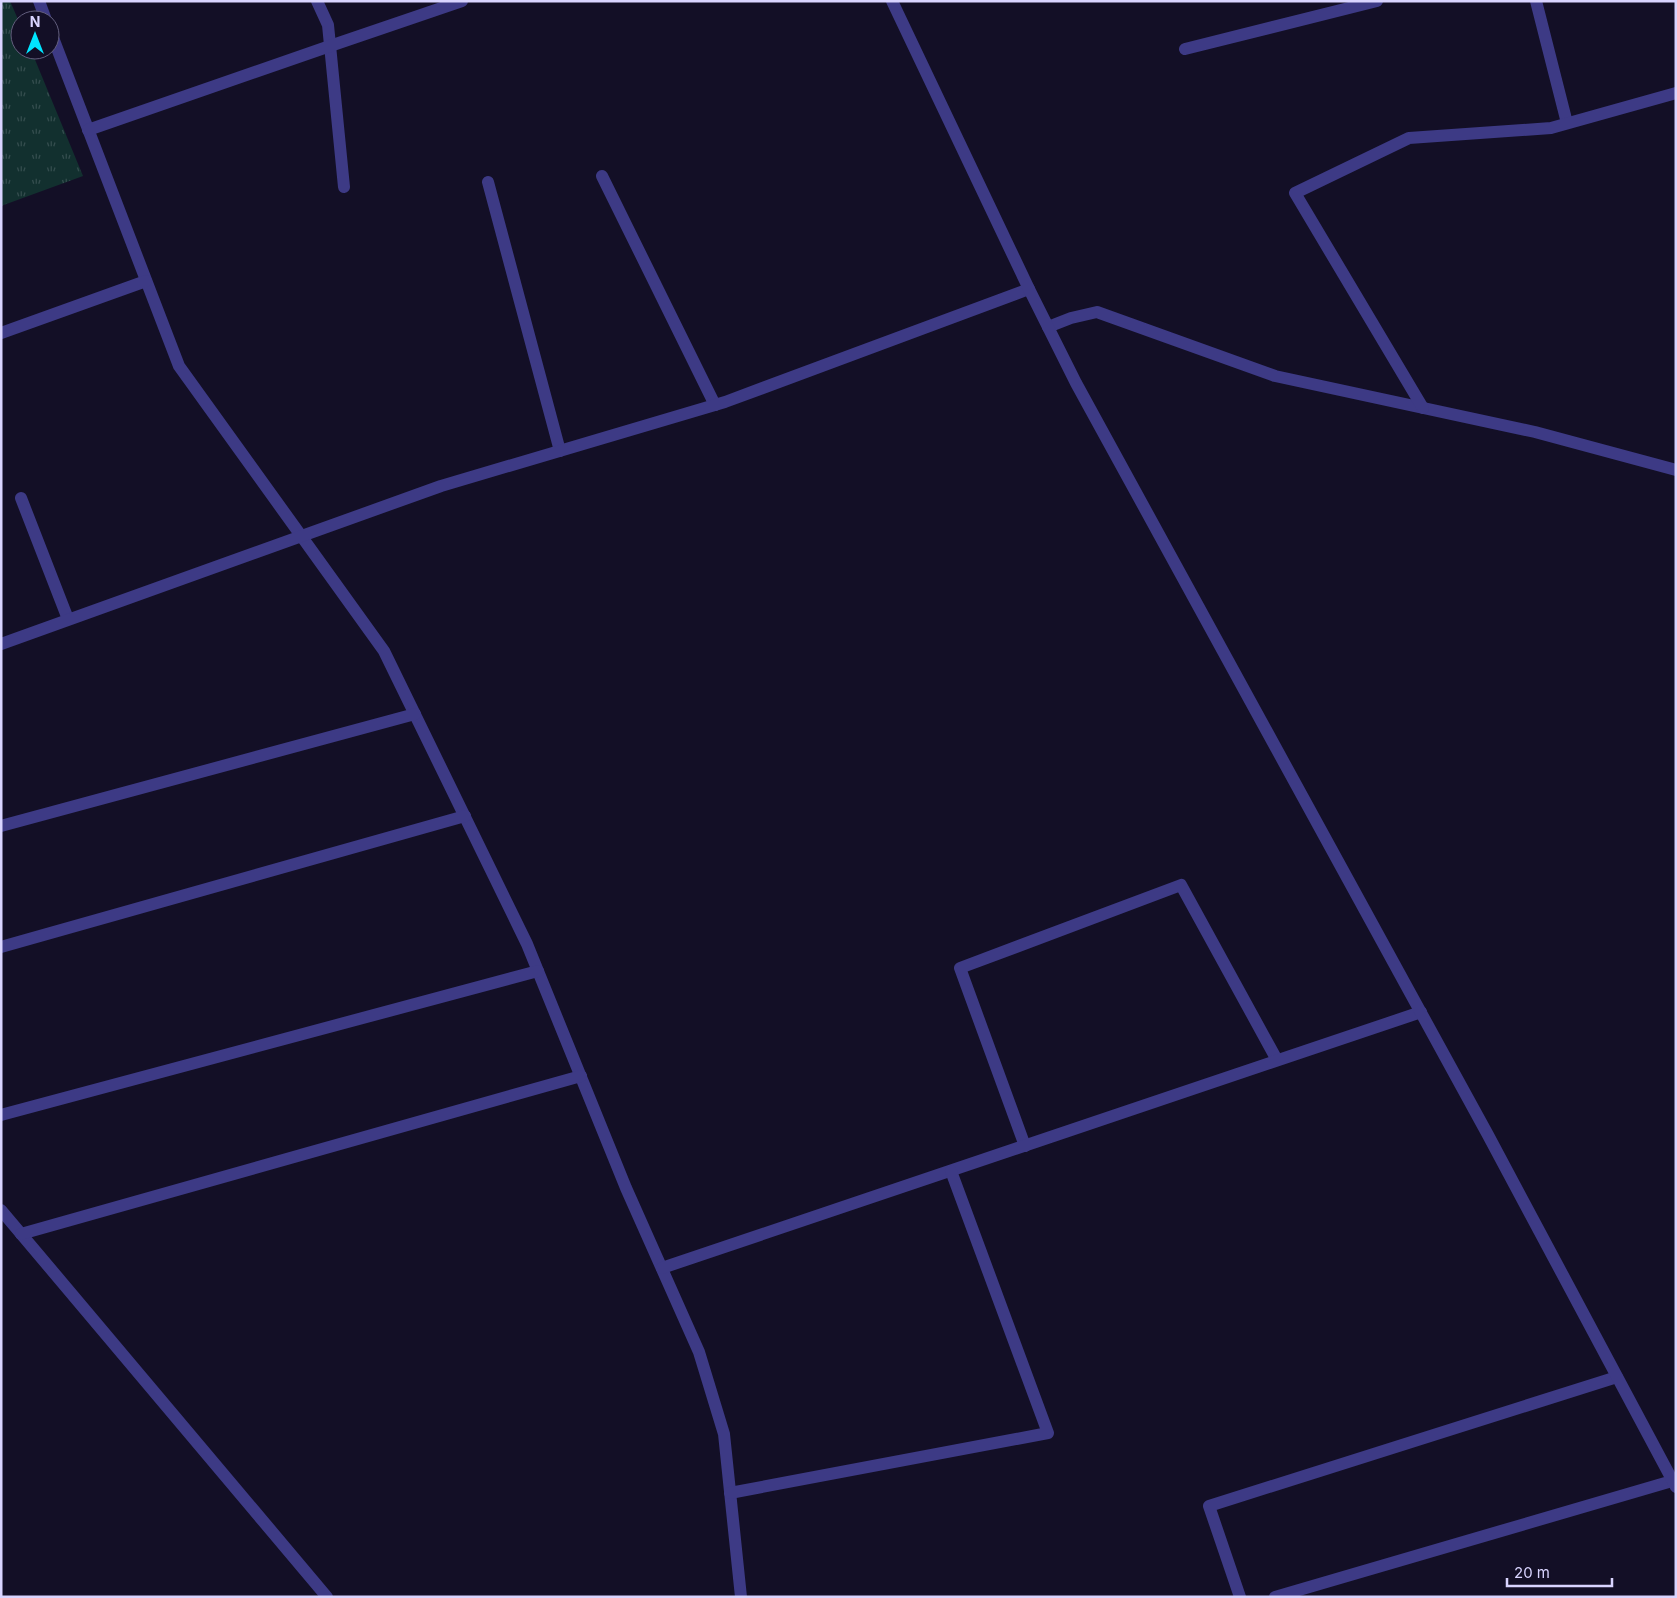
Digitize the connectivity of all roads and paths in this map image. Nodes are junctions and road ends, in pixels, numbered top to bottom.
1 (317, 1) edge
2 (462, 1) edge
3 (892, 1) edge
4 (1377, 1) edge
5 (1536, 1) edge
6 (330, 46) junction
7 (1185, 49) dead end
8 (60, 56) edge
9 (1676, 94) edge
10 (1568, 123) junction
11 (88, 130) junction
12 (602, 176) dead end
13 (488, 182) dead end
14 (344, 187) dead end
15 (146, 281) junction
16 (1029, 289) junction
17 (1048, 327) junction
18 (1, 333) edge
19 (715, 405) junction
20 (1424, 408) junction
21 (560, 451) junction
22 (1676, 470) edge
23 (21, 498) dead end
24 (301, 536) junction
25 (68, 619) junction
26 (1, 644) edge
27 (415, 714) junction
28 (465, 816) junction
29 (1, 826) edge
30 (1, 947) edge
31 (538, 970) junction
32 (1421, 1012) junction
33 (1277, 1060) junction
34 (581, 1076) junction
35 (1, 1115) edge
36 (1025, 1146) junction
37 (951, 1171) junction
38 (1, 1210) edge
39 (21, 1234) junction
40 (662, 1268) junction
41 (1617, 1377) junction
42 (1674, 1484) edge
43 (730, 1493) junction
44 (327, 1597) edge
45 (741, 1597) edge
46 (1240, 1597) edge
47 (1275, 1597) edge

1 - 6 street
2 - 6 street
3 - 16 street
4 - 7 street
5 - 10 street
6 - 11 street
6 - 14 street
8 - 11 street
9 - 10 street
10 - 20 street
11 - 15 street
12 - 19 street
13 - 21 street
15 - 18 street
15 - 24 street
16 - 17 street
16 - 19 street
17 - 20 street
17 - 32 street
19 - 21 street
20 - 22 street
21 - 24 street
23 - 25 street
24 - 25 street
24 - 27 street
25 - 26 street
27 - 28 street
27 - 29 street
28 - 30 street
28 - 31 street
31 - 34 street
31 - 35 street
32 - 33 street
32 - 41 street
33 - 36 street
33 - 36 street
34 - 39 street
34 - 40 street
36 - 37 street
37 - 40 street
37 - 43 street
38 - 39 street
39 - 44 street
40 - 43 street
41 - 42 street
41 - 46 street
42 - 47 street
43 - 45 street

